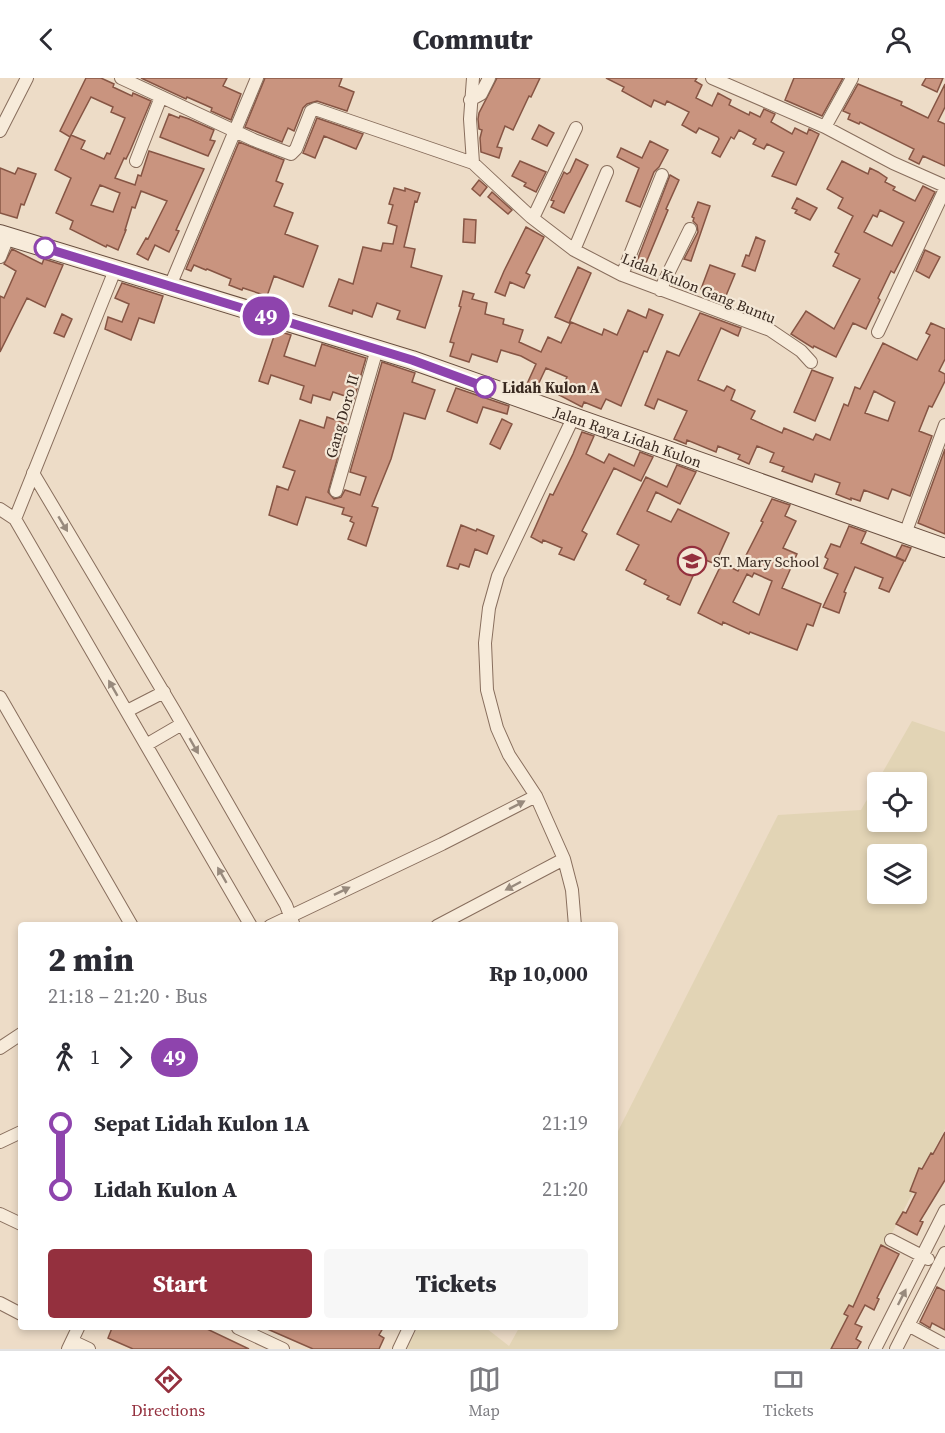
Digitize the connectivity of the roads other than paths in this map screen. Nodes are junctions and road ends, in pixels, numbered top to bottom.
1 (27, 78) edge
2 (121, 78) edge
3 (256, 78) edge
4 (472, 78) edge
5 (489, 78) edge
6 (712, 78) edge
7 (852, 78) edge
8 (161, 97) junction
9 (470, 100) junction
10 (825, 127) junction
11 (576, 128) dead end
12 (0, 131) edge
13 (235, 131) junction
14 (136, 161) dead end
15 (473, 163) junction
16 (607, 172) dead end
17 (662, 175) dead end
18 (945, 188) edge
19 (533, 218) junction
20 (690, 229) dead end
21 (4, 236) edge
22 (574, 250) junction
23 (0, 256) edge
24 (115, 270) junction
25 (622, 275) junction
26 (170, 286) junction
27 (660, 290) junction
28 (878, 333) dead end
29 (376, 349) junction
30 (811, 362) dead end
31 (573, 418) junction
32 (945, 425) edge
33 (33, 473) junction
34 (336, 491) dead end
35 (0, 508) edge
36 (15, 519) junction
37 (905, 534) junction
38 (945, 548) edge
39 (164, 692) junction
40 (0, 697) edge
41 (127, 711) junction
42 (182, 724) junction
43 (146, 744) junction
44 (536, 796) junction
45 (564, 859) junction
46 (291, 921) edge
47 (130, 922) edge
48 (249, 922) edge
49 (445, 922) edge
50 (575, 922) edge
51 (18, 1036) edge
52 (0, 1048) edge
53 (18, 1133) edge
54 (0, 1142) edge
55 (945, 1211) edge
56 (0, 1214) edge
57 (18, 1223) edge
58 (891, 1240) dead end
59 (945, 1253) edge
60 (922, 1256) junction
61 (942, 1266) edge
62 (0, 1304) edge
63 (18, 1313) edge
64 (908, 1325) junction
65 (77, 1330) edge
66 (242, 1330) edge
67 (408, 1330) edge
68 (70, 1345) edge
69 (945, 1345) edge
70 (89, 1349) edge
71 (283, 1349) edge
72 (399, 1349) edge
73 (875, 1349) edge
74 (896, 1349) edge

1 - 12 street
2 - 8 street
3 - 13 street
4 - 9 street
5 - 9 street
6 - 10 street
7 - 10 street
8 - 13 street
8 - 14 street
9 - 15 street
10 - 18 street
11 - 19 street
13 - 15 street
13 - 26 street
15 - 19 street, Lidah Kulon Gang Buntu
16 - 22 street
17 - 25 street
18 - 28 street
19 - 22 street, Lidah Kulon Gang Buntu
20 - 27 street
21 - 23 street
21 - 24 main road, Jalan Raya Lidah Kulon
22 - 25 street, Lidah Kulon Gang Buntu
24 - 26 main road, Jalan Raya Lidah Kulon
24 - 33 street
25 - 27 street, Lidah Kulon Gang Buntu
26 - 29 main road, Jalan Raya Lidah Kulon
27 - 30 street, Lidah Kulon Gang Buntu
29 - 31 main road, Jalan Raya Lidah Kulon
29 - 34 street, Gang Doro II
31 - 37 main road, Jalan Raya Lidah Kulon
31 - 44 street
32 - 37 street
33 - 36 street
33 -> 39 street
35 - 36 street
41 -> 36 street
37 - 38 main road, Jalan Raya Lidah Kulon
39 - 41 street
39 - 42 street
40 - 47 street
41 - 43 street
42 - 43 street
42 -> 46 street
48 -> 43 street
44 - 45 street
46 -> 44 street
45 -> 49 street
45 - 50 street
51 - 52 street
53 - 54 street
55 - 60 street
56 - 57 street
58 - 60 street
59 - 61 street
60 - 61 street
73 -> 60 street
61 - 64 street
62 - 63 street
64 - 69 street
64 - 74 street
65 - 68 street
66 - 71 street
67 - 72 street
68 - 70 street

